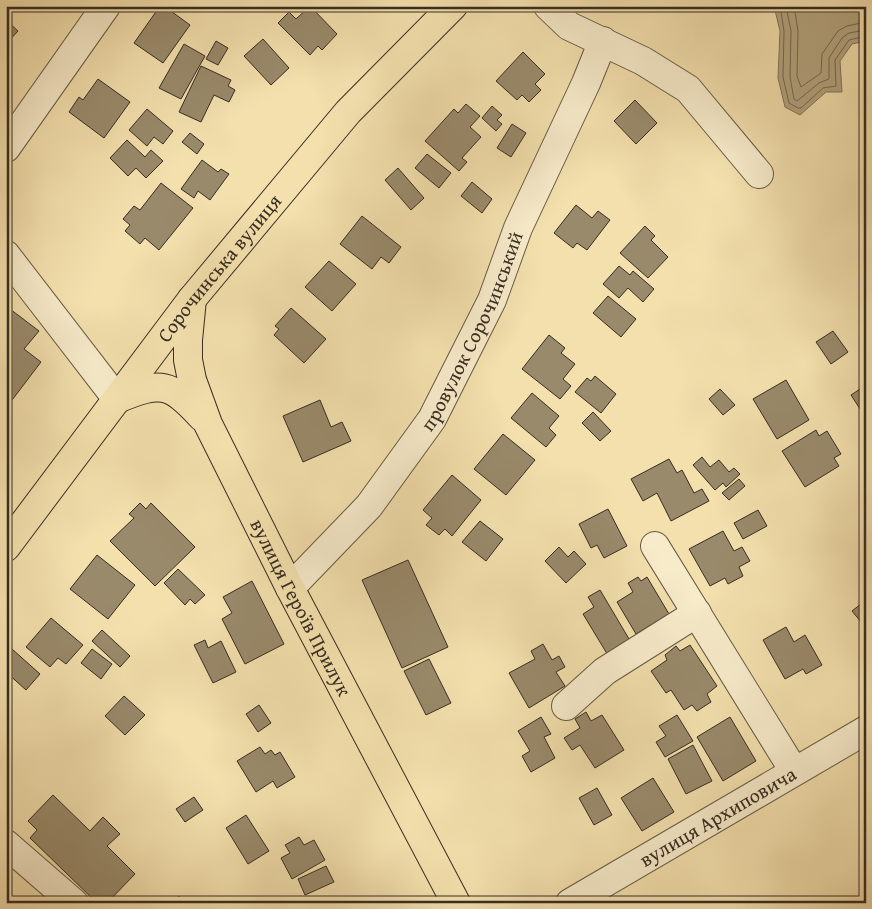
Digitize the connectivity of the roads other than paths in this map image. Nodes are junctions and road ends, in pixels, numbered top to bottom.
1 (106, 6) edge
2 (453, 6) edge
3 (548, 6) edge
4 (603, 42) junction
5 (6, 148) edge
6 (759, 174) dead end
7 (6, 255) edge
8 (192, 300) junction
9 (117, 399) junction
10 (208, 424) junction
11 (655, 546) dead end
12 (6, 547) edge
13 (290, 588) junction
14 (697, 613) junction
15 (566, 706) dead end
16 (866, 730) edge
17 (794, 772) junction
18 (6, 844) edge
19 (74, 903) edge
20 (456, 903) edge
21 (570, 903) edge

1 - 5 street
2 - 8 main road, Сорочинська вулиця
3 - 4 street
4 - 6 street
4 - 13 street, провулок Сорочинський
7 - 9 street
8 - 9 main road, Сорочинська вулиця
8 - 10 main road, вулиця Героїв Прилук
9 - 10 main road
9 - 12 main road, Сорочинська вулиця
10 - 13 main road, вулиця Героїв Прилук
11 - 14 street
13 - 20 main road, вулиця Героїв Прилук
14 - 15 street
14 - 17 street
16 - 17 street, вулиця Архиповича
17 - 21 street, вулиця Архиповича
18 - 19 street

